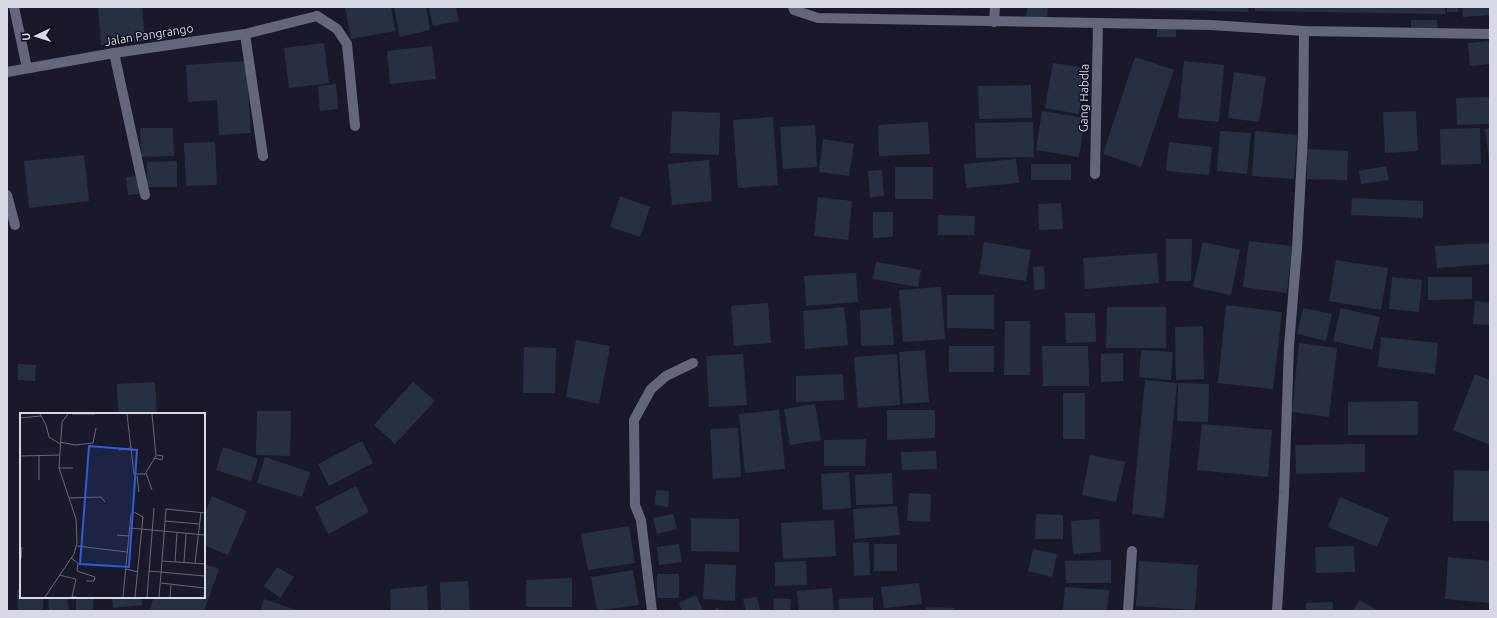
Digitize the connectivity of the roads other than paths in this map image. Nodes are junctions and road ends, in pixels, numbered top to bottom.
1 (14, 7) edge
2 (793, 7) edge
3 (995, 7) edge
4 (318, 12) edge
5 (994, 22) junction
6 (1098, 23) junction
7 (1304, 31) junction
8 (245, 34) junction
9 (1490, 34) edge
10 (114, 53) junction
11 (27, 68) junction
12 (7, 72) edge
13 (355, 126) dead end
14 (263, 156) dead end
15 (1095, 174) dead end
16 (7, 195) edge
17 (145, 195) dead end
18 (15, 225) dead end
19 (693, 363) dead end
20 (1132, 551) dead end
21 (652, 611) edge
22 (1128, 611) edge
23 (1277, 611) edge

1 - 11 street
2 - 5 street
3 - 5 street
4 - 8 street, Jalan Pangrango
4 - 13 street
5 - 6 street
6 - 7 street
6 - 15 street, Gang Habdla
7 - 9 street
7 - 23 street
8 - 10 street, Jalan Pangrango
8 - 14 street
10 - 11 street, Jalan Pangrango
10 - 17 street
11 - 12 street, Jalan Pangrango
16 - 18 street
19 - 21 street
20 - 22 street

